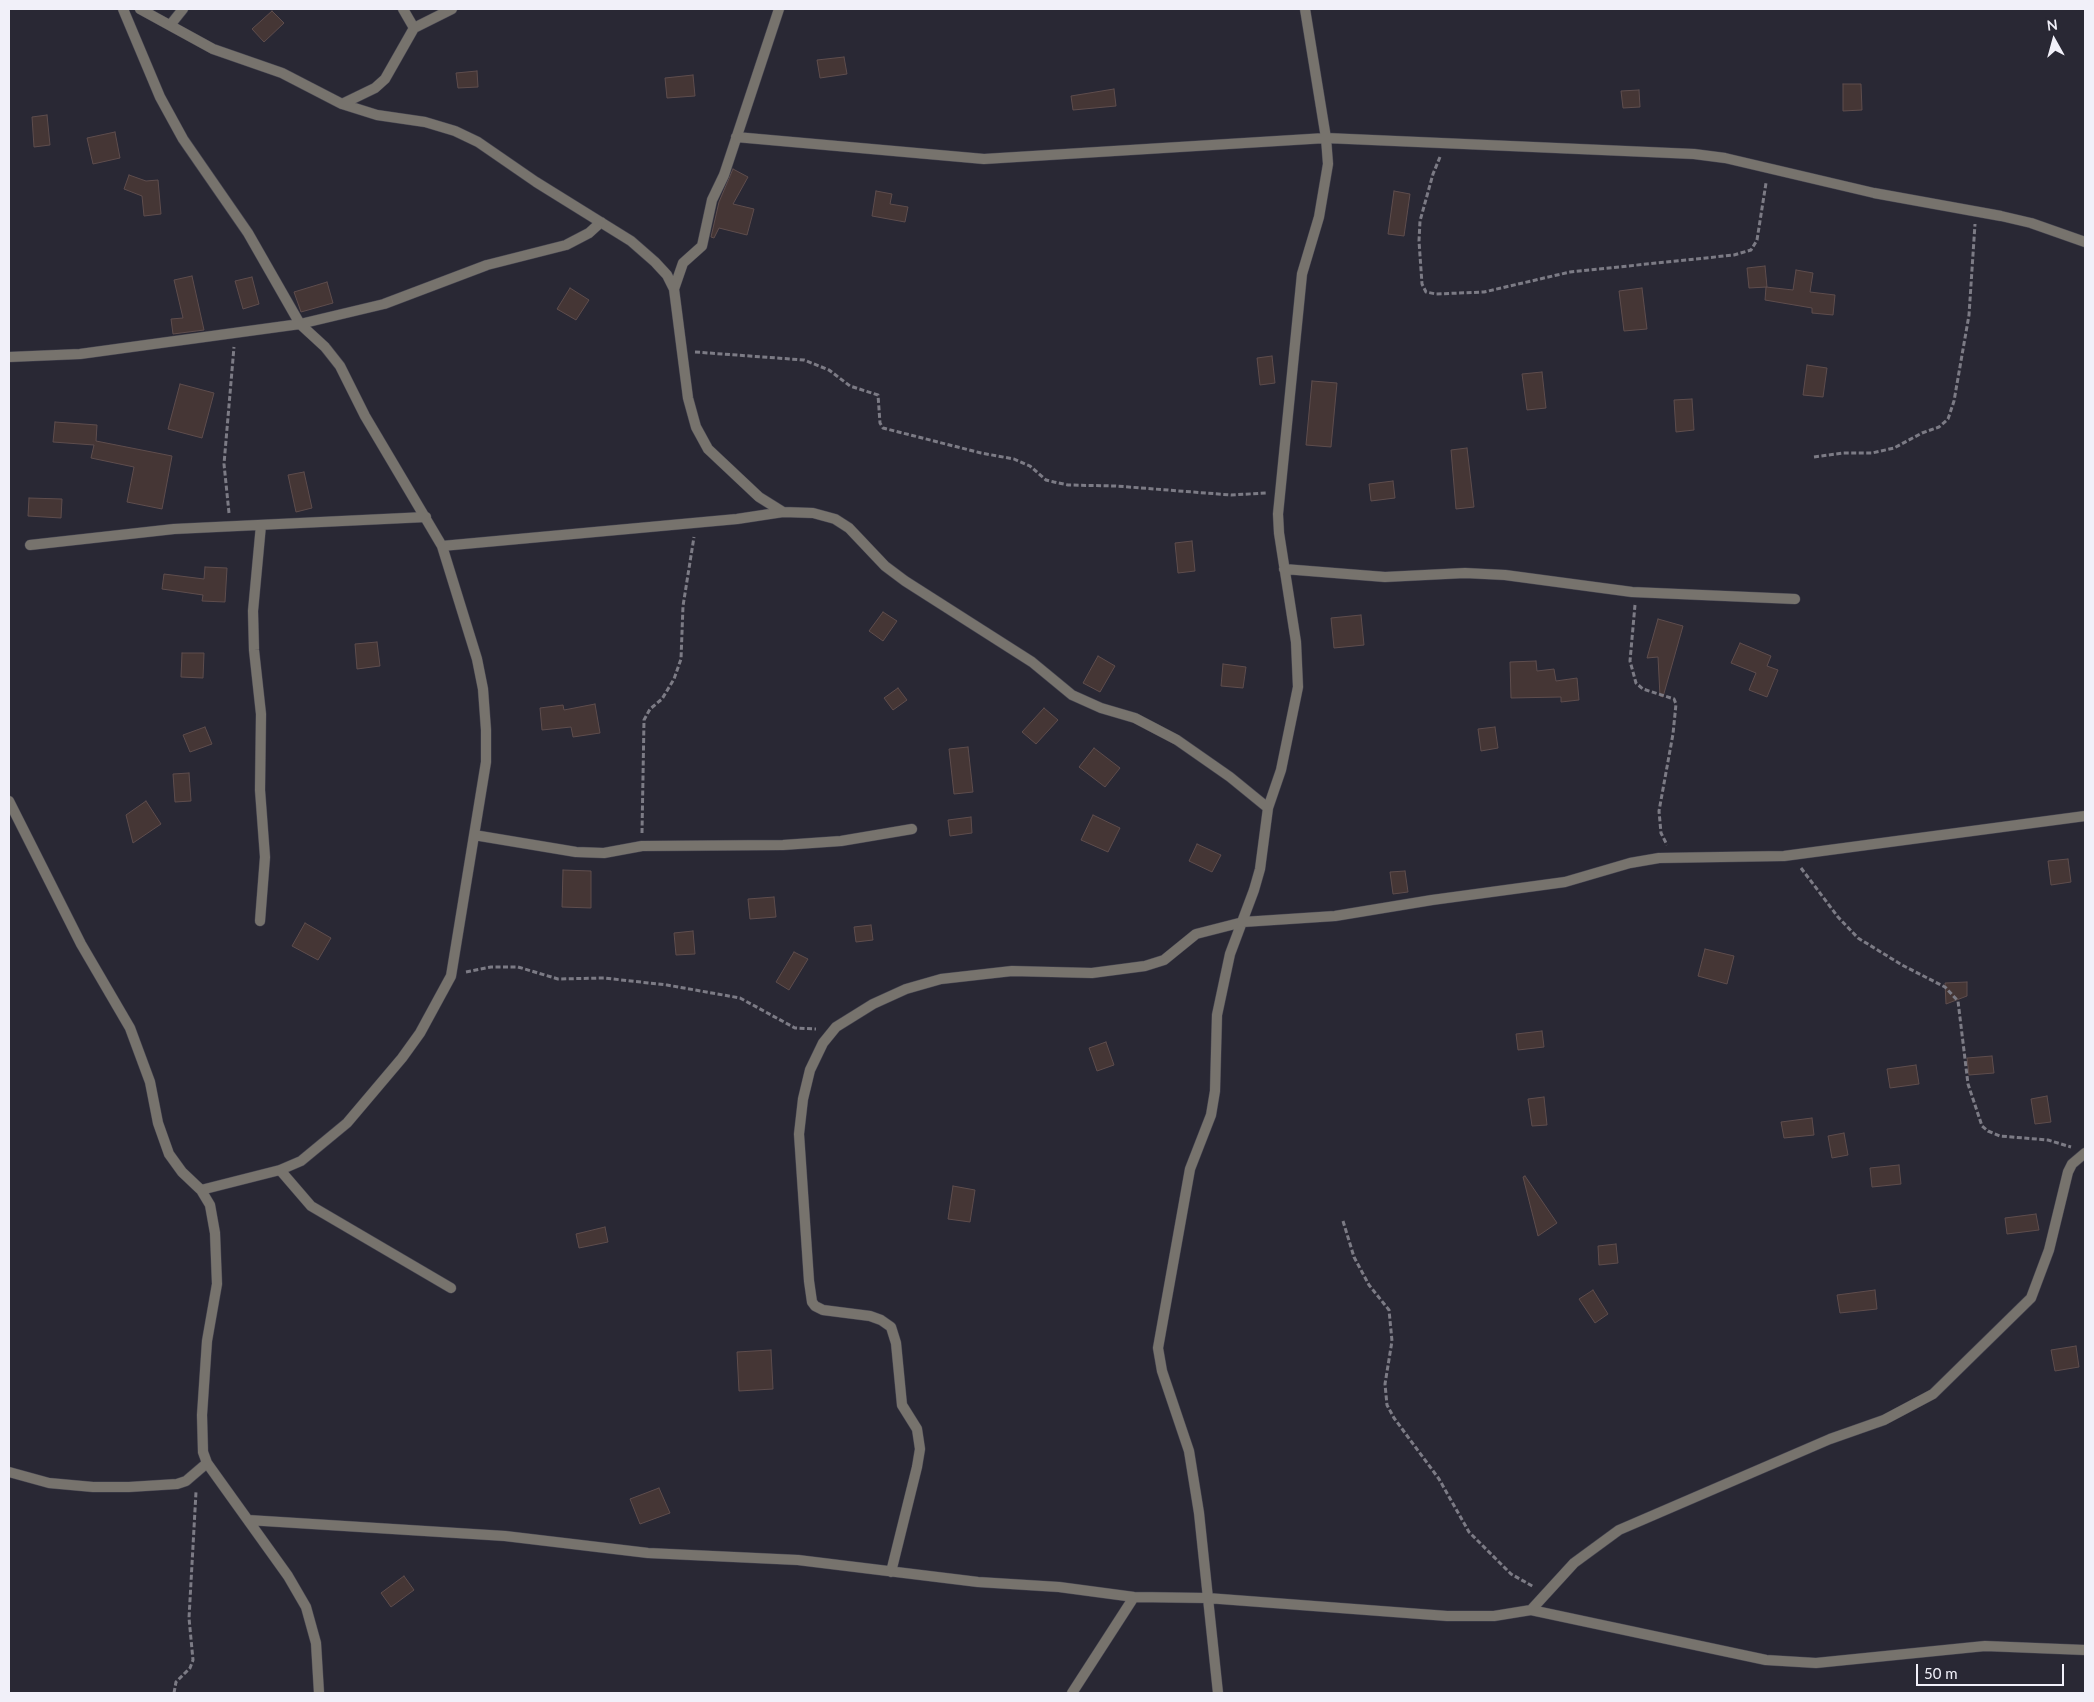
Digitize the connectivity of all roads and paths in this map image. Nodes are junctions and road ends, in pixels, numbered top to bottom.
1 (123, 9) edge
2 (140, 9) edge
3 (183, 9) edge
4 (404, 9) edge
5 (452, 9) edge
6 (779, 9) edge
7 (1305, 9) edge
8 (172, 24) junction
9 (414, 28) junction
10 (342, 104) junction
11 (736, 137) junction
12 (1326, 138) junction
13 (1446, 145) junction
14 (1766, 169) junction
15 (1975, 211) junction
16 (601, 222) junction
17 (2085, 242) edge
18 (674, 289) junction
19 (300, 324) junction
20 (235, 331) junction
21 (684, 351) junction
22 (9, 357) edge
23 (1814, 457) dead end
24 (1282, 493) junction
25 (783, 512) junction
26 (426, 517) junction
27 (696, 522) junction
28 (261, 525) junction
29 (230, 526) junction
30 (30, 545) dead end
31 (442, 546) junction
32 (1284, 570) junction
33 (1632, 592) junction
34 (1795, 599) dead end
35 (9, 801) edge
36 (1268, 808) junction
37 (2085, 816) edge
38 (912, 829) dead end
39 (474, 834) junction
40 (642, 846) junction
41 (1784, 856) junction
42 (1674, 858) junction
43 (260, 921) dead end
44 (1243, 922) junction
45 (451, 976) junction
46 (836, 1027) junction
47 (2084, 1153) edge
48 (280, 1170) junction
49 (201, 1190) junction
50 (1343, 1221) dead end
51 (451, 1288) dead end
52 (203, 1466) junction
53 (9, 1472) edge
54 (248, 1520) junction
55 (891, 1572) junction
56 (1545, 1593) junction
57 (1134, 1597) junction
58 (1207, 1598) junction
59 (1531, 1610) junction
60 (2085, 1650) edge
61 (174, 1693) edge
62 (319, 1693) edge
63 (1072, 1693) edge
64 (1218, 1693) edge

1 - 19 street
2 - 8 street
3 - 8 street
4 - 9 street
5 - 9 street
6 - 11 street
7 - 12 street
8 - 10 street
9 - 10 street
10 - 16 street
11 - 12 street
11 - 18 street
12 - 13 street
12 - 24 street
13 - 14 street
13 - 14 path
14 - 15 street
15 - 17 street
15 - 23 path
16 - 18 street
16 - 19 street
18 - 21 street
19 - 20 street
19 - 26 street
20 - 22 street
20 - 29 path
21 - 24 path
21 - 25 street
24 - 32 street
25 - 27 street
25 - 36 street
26 - 28 street
26 - 31 street
27 - 31 street
27 - 40 path
28 - 29 street
28 - 43 street
29 - 30 street
31 - 39 street
32 - 33 street
32 - 36 street
33 - 34 street
33 - 42 path
35 - 49 street
36 - 44 street
37 - 41 street
38 - 40 street
39 - 40 street
39 - 45 street
41 - 42 street
41 - 47 path
42 - 44 street
44 - 46 street
44 - 58 street
45 - 46 path
45 - 48 street
46 - 55 street
47 - 56 street
48 - 49 street
48 - 51 street
49 - 52 street
50 - 56 path
52 - 53 street
52 - 54 street
52 - 61 path
54 - 55 street
54 - 62 street
55 - 57 street
56 - 59 street
57 - 58 street
57 - 63 street
58 - 59 street
58 - 64 street
59 - 60 street

